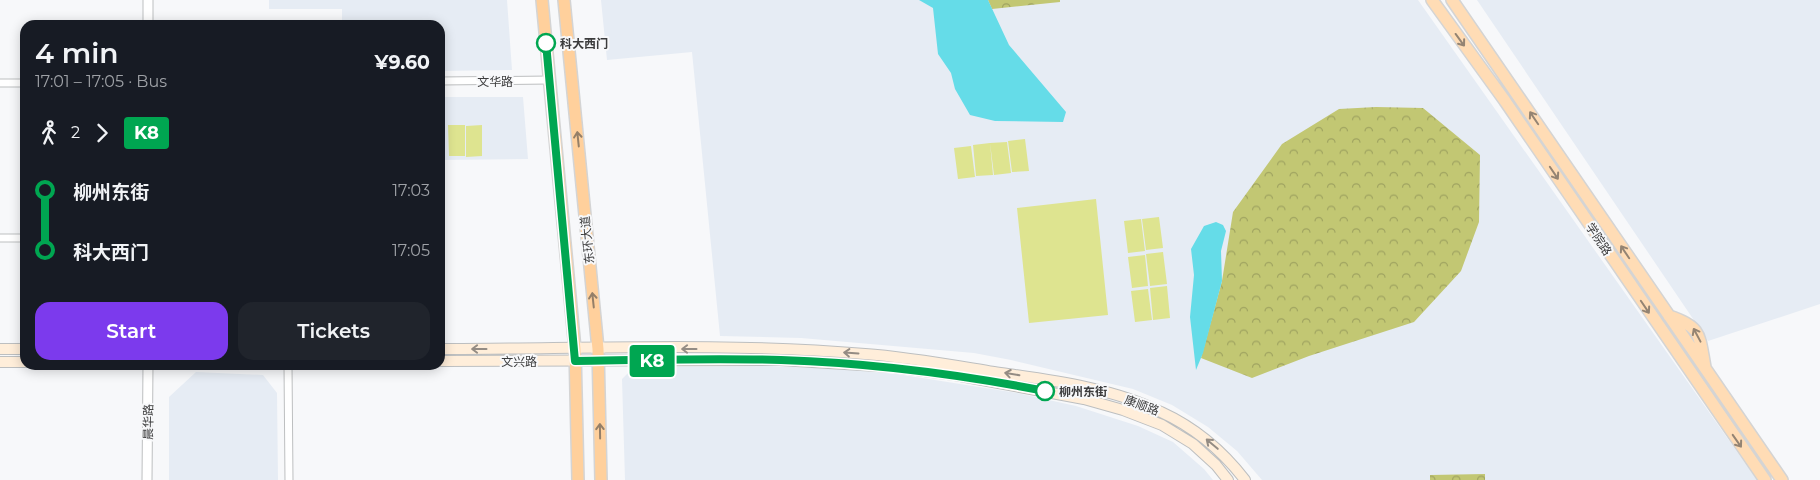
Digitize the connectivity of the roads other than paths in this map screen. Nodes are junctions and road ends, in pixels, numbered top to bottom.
1 (148, 0) edge
2 (542, 0) edge
3 (564, 0) edge
4 (1432, 0) edge
5 (1452, 0) edge
6 (148, 20) edge
7 (550, 80) junction
8 (445, 81) edge
9 (20, 83) edge
10 (0, 84) edge
11 (0, 238) edge
12 (20, 238) edge
13 (0, 349) edge
14 (20, 349) edge
15 (445, 349) edge
16 (575, 349) junction
17 (598, 355) junction
18 (445, 361) edge
19 (575, 361) junction
20 (0, 362) edge
21 (20, 362) edge
22 (148, 370) edge
23 (288, 370) edge
24 (147, 480) edge
25 (290, 480) edge
26 (578, 480) edge
27 (601, 480) edge
28 (1228, 480) edge
29 (1245, 480) edge
30 (1765, 480) edge
31 (1782, 480) edge

1 - 6 street
2 - 7 highway, 东环大道
17 -> 3 highway, 东环大道
4 -> 30 main road, 学院路
31 -> 5 main road, 学院路
7 - 8 street, 文华路
7 - 16 highway, 东环大道
9 - 10 street
11 - 12 street
13 - 14 main road
16 -> 15 main road, 文兴路
16 - 17 main road, 文兴路
16 - 19 highway, 东环大道
17 - 19 main road, 文兴路
27 -> 17 highway, 东环大道
17 - 28 main road, 康顺路
29 -> 17 main road, 康顺路
18 - 19 main road, 文兴路
19 - 26 highway, 东环大道
20 - 21 main road
22 - 24 street, 晨华路
23 - 25 street

